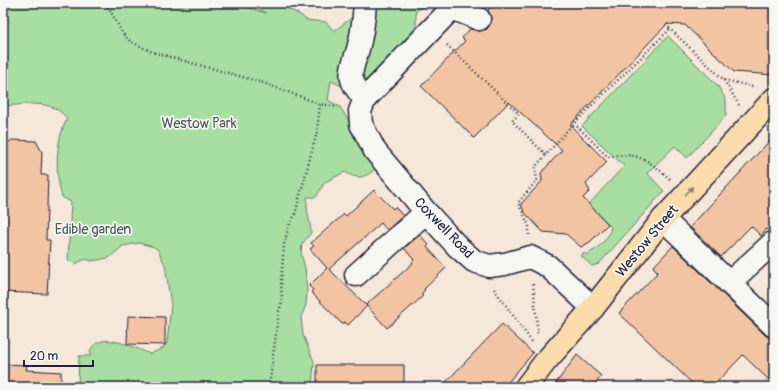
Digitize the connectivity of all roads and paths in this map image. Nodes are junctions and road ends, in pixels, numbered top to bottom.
1 (106, 3) edge
2 (365, 3) edge
3 (479, 19) dead end
4 (667, 24) dead end
5 (670, 29) junction
6 (432, 30) junction
7 (724, 80) junction
8 (767, 94) edge
9 (364, 99) junction
10 (750, 124) junction
11 (571, 126) junction
12 (546, 155) junction
13 (686, 194) junction
14 (426, 212) junction
15 (663, 219) junction
16 (774, 242) edge
17 (530, 256) junction
18 (474, 261) junction
19 (356, 276) dead end
20 (729, 283) junction
21 (593, 308) junction
22 (774, 326) edge
23 (542, 357) junction
24 (269, 387) edge
25 (526, 387) edge

1 - 24 path
2 - 9 street
3 - 6 street
4 - 5 path
5 - 7 path
5 - 11 path
6 - 9 street
6 - 12 path
7 - 8 path
7 - 10 path
8 - 10 main road, Westow Street
9 - 14 street, Coxwell Road
13 -> 10 main road, Westow Street
11 - 12 path
11 - 13 path
12 - 17 path
13 - 15 main road, Westow Street
14 - 18 street, Coxwell Road
14 - 19 street
15 - 20 street
15 - 21 main road, Westow Street
16 - 20 street
17 - 18 street, Coxwell Road
17 - 21 street
17 - 23 path
18 - 23 path
20 - 22 street
21 - 23 main road, Westow Street
23 - 25 main road, Westow Street

